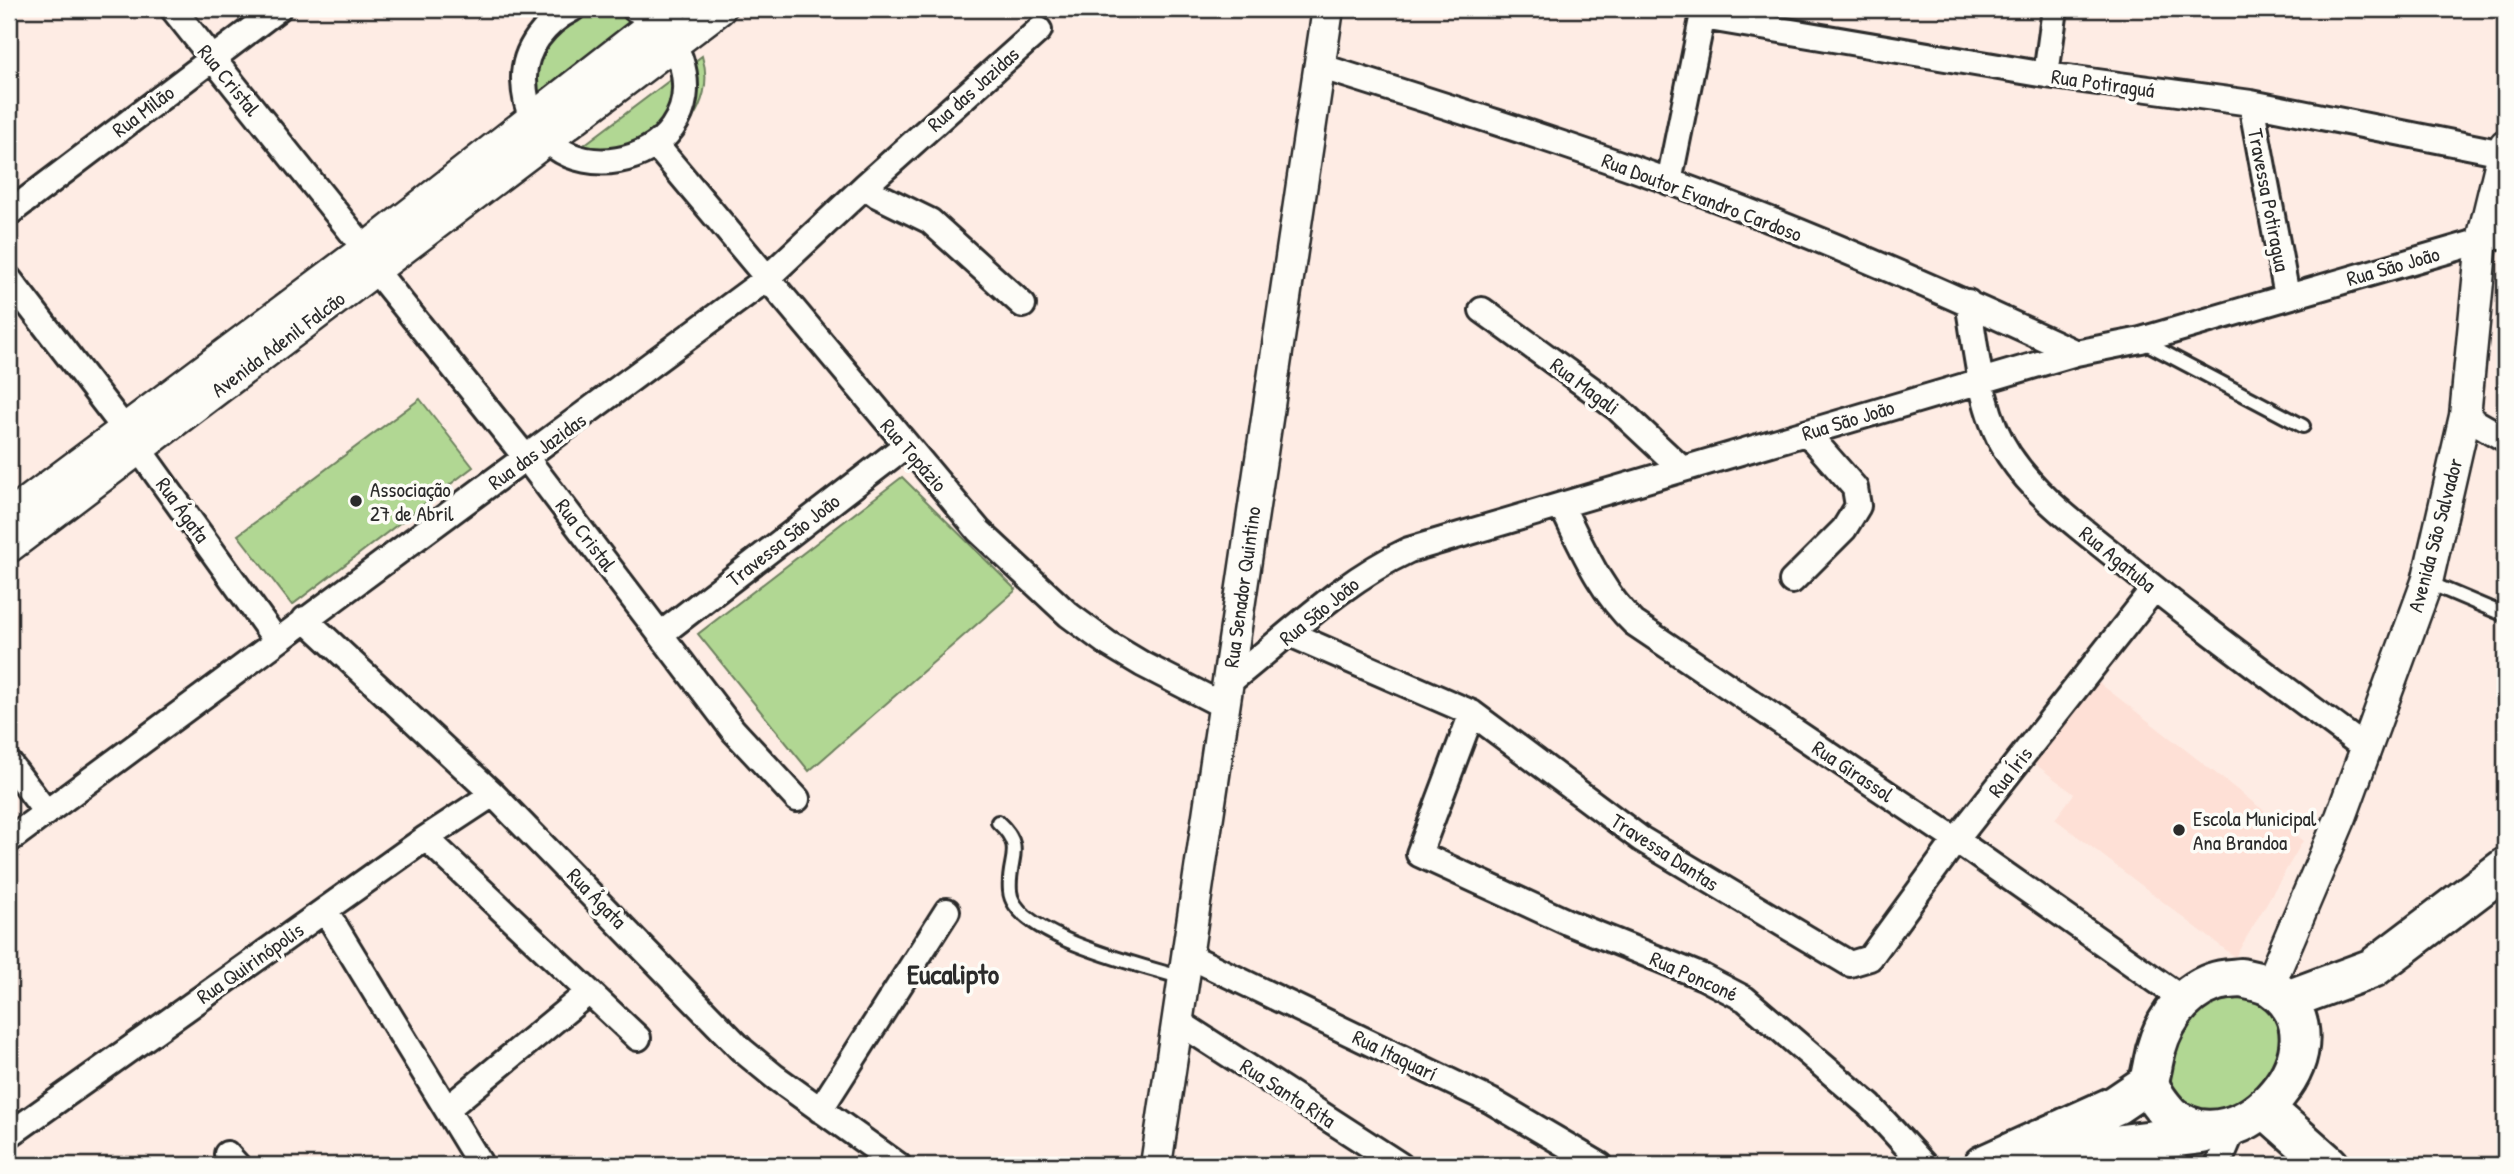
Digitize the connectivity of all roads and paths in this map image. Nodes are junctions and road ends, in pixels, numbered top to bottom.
1 (173, 9) edge
2 (278, 9) edge
3 (720, 9) edge
4 (1328, 9) edge
5 (2055, 9) edge
6 (563, 11) edge
7 (654, 13) edge
8 (1703, 13) edge
9 (1039, 30) dead end
10 (675, 45) junction
11 (212, 58) junction
12 (1319, 66) junction
13 (2046, 75) junction
14 (2251, 103) junction
15 (540, 130) junction
16 (656, 145) junction
17 (2504, 149) edge
18 (1669, 181) junction
19 (865, 186) junction
20 (9, 213) edge
21 (2494, 237) edge
22 (370, 260) junction
23 (9, 279) edge
24 (765, 280) junction
25 (2287, 296) junction
26 (1968, 302) junction
27 (1023, 304) dead end
28 (1482, 310) dead end
29 (2141, 340) junction
30 (2076, 353) junction
31 (1982, 380) junction
32 (2465, 416) junction
33 (2303, 426) dead end
34 (1807, 433) junction
35 (131, 438) junction
36 (2505, 439) edge
37 (905, 446) junction
38 (527, 458) junction
39 (1681, 468) junction
40 (55, 496) junction
41 (1562, 507) junction
42 (9, 516) edge
43 (9, 547) edge
44 (1792, 581) dead end
45 (2427, 582) junction
46 (2154, 589) junction
47 (2505, 615) edge
48 (305, 619) junction
49 (661, 634) junction
50 (1290, 634) junction
51 (276, 640) junction
52 (1226, 695) junction
53 (1472, 713) junction
54 (2365, 748) junction
55 (9, 763) edge
56 (493, 794) junction
57 (797, 799) dead end
58 (46, 812) junction
59 (998, 822) dead end
60 (426, 838) junction
61 (9, 840) edge
62 (1956, 840) junction
63 (2505, 868) edge
64 (325, 910) junction
65 (947, 911) dead end
66 (1870, 958) joint
67 (1183, 966) junction
68 (589, 992) junction
69 (2278, 993) junction
70 (2184, 1000) junction
71 (1177, 1021) junction
72 (638, 1038) dead end
73 (2150, 1082) junction
74 (447, 1109) junction
75 (820, 1110) junction
76 (2268, 1111) junction
77 (9, 1135) edge
78 (2218, 1144) edge
79 (479, 1162) dead end
80 (898, 1165) edge
81 (1156, 1165) edge
82 (1399, 1165) edge
83 (1600, 1165) edge
84 (1924, 1165) edge
85 (1983, 1165) edge
86 (2055, 1165) edge
87 (2329, 1165) edge

1 - 11 street, Rua Cristal
2 - 11 street, Rua Milão
3 - 10 street, Avenida Adenil Falcão
4 - 12 street, Rua Senador Quintino
5 - 13 street
6 - 15 street
7 - 10 street
7 - 15 street, Avenida Adenil Falcão
8 - 13 street, Rua Potiraguá
8 - 18 street
9 - 19 street, Rua das Jazidas
10 - 15 street, Avenida Adenil Falcão
10 - 16 street
11 - 20 street, Rua Milão
11 - 22 street, Rua Cristal
12 - 18 street, Rua Doutor Evandro Cardoso
12 - 52 street, Rua Senador Quintino
13 - 14 street, Rua Potiraguá
14 - 17 street, Rua Potiraguá
14 - 25 street, Travessa Potiragua
15 - 16 street
15 - 22 street, Avenida Adenil Falcão
16 - 24 street, Rua Topázio
17 - 21 street, Avenida São Salvador
18 - 26 street, Rua Doutor Evandro Cardoso
19 - 24 street, Rua das Jazidas
19 - 27 street
21 - 25 street, Rua São João
21 - 32 street, Avenida São Salvador
22 - 35 street, Avenida Adenil Falcão
22 - 38 street, Rua Cristal
23 - 35 street, Rua Ágata
24 - 37 street, Rua Topázio
24 - 38 street, Rua das Jazidas
25 - 29 street, Rua São João
26 - 30 street, Rua Doutor Evandro Cardoso
26 - 31 street, Rua Agatuba
28 - 39 street, Rua Magali
29 - 30 street, Rua São João
29 - 33 lane
30 - 31 street, Rua São João
31 - 34 street, Rua São João
31 - 46 street, Rua Agatuba
32 - 36 street
32 - 45 street, Avenida São Salvador
34 - 39 street, Rua São João
34 - 44 street
35 - 40 street, Avenida Adenil Falcão
35 - 51 street, Rua Ágata
37 - 49 street, Travessa São João
37 - 52 street, Rua Topázio
38 - 48 street, Rua das Jazidas
38 - 49 street, Rua Cristal
39 - 41 street, Rua São João
40 - 42 street, Avenida Adenil Falcão
40 - 43 street, Avenida Adenil Falcão
41 - 50 street, Rua São João
41 - 62 street, Rua Girassol
45 - 47 lane
45 - 54 street, Avenida São Salvador
46 - 54 street, Rua Agatuba
46 - 62 street, Rua Íris
48 - 51 street, Rua das Jazidas
48 - 56 street, Rua Ágata
49 - 57 street, Rua Cristal
50 - 52 street, Rua São João
50 - 53 street, Travessa Dantas
51 - 58 street, Rua das Jazidas
52 - 67 street, Rua Senador Quintino
53 - 66 street, Travessa Dantas
53 - 84 street, Rua Ponconé
54 - 69 street, Avenida São Salvador
55 - 58 street
56 - 60 street, Rua Quirinópolis
56 - 75 street, Rua Ágata
58 - 61 street, Rua das Jazidas
59 - 67 lane
60 - 64 street, Rua Quirinópolis
60 - 68 street
62 - 66 street, Rua Íris
62 - 70 street, Rua Girassol
63 - 69 main road
64 - 74 street
64 - 77 street, Rua Quirinópolis
65 - 75 street
67 - 71 street, Rua Senador Quintino
67 - 83 street, Rua Itaquarí
68 - 72 street
68 - 74 street
69 - 70 main road
69 - 76 main road
70 - 73 main road
71 - 81 street, Rua Senador Quintino
71 - 82 street, Rua Santa Rita
73 - 78 main road
73 - 85 main road
74 - 79 street
75 - 80 street, Rua Ágata
76 - 78 main road
76 - 87 main road
78 - 86 main road

